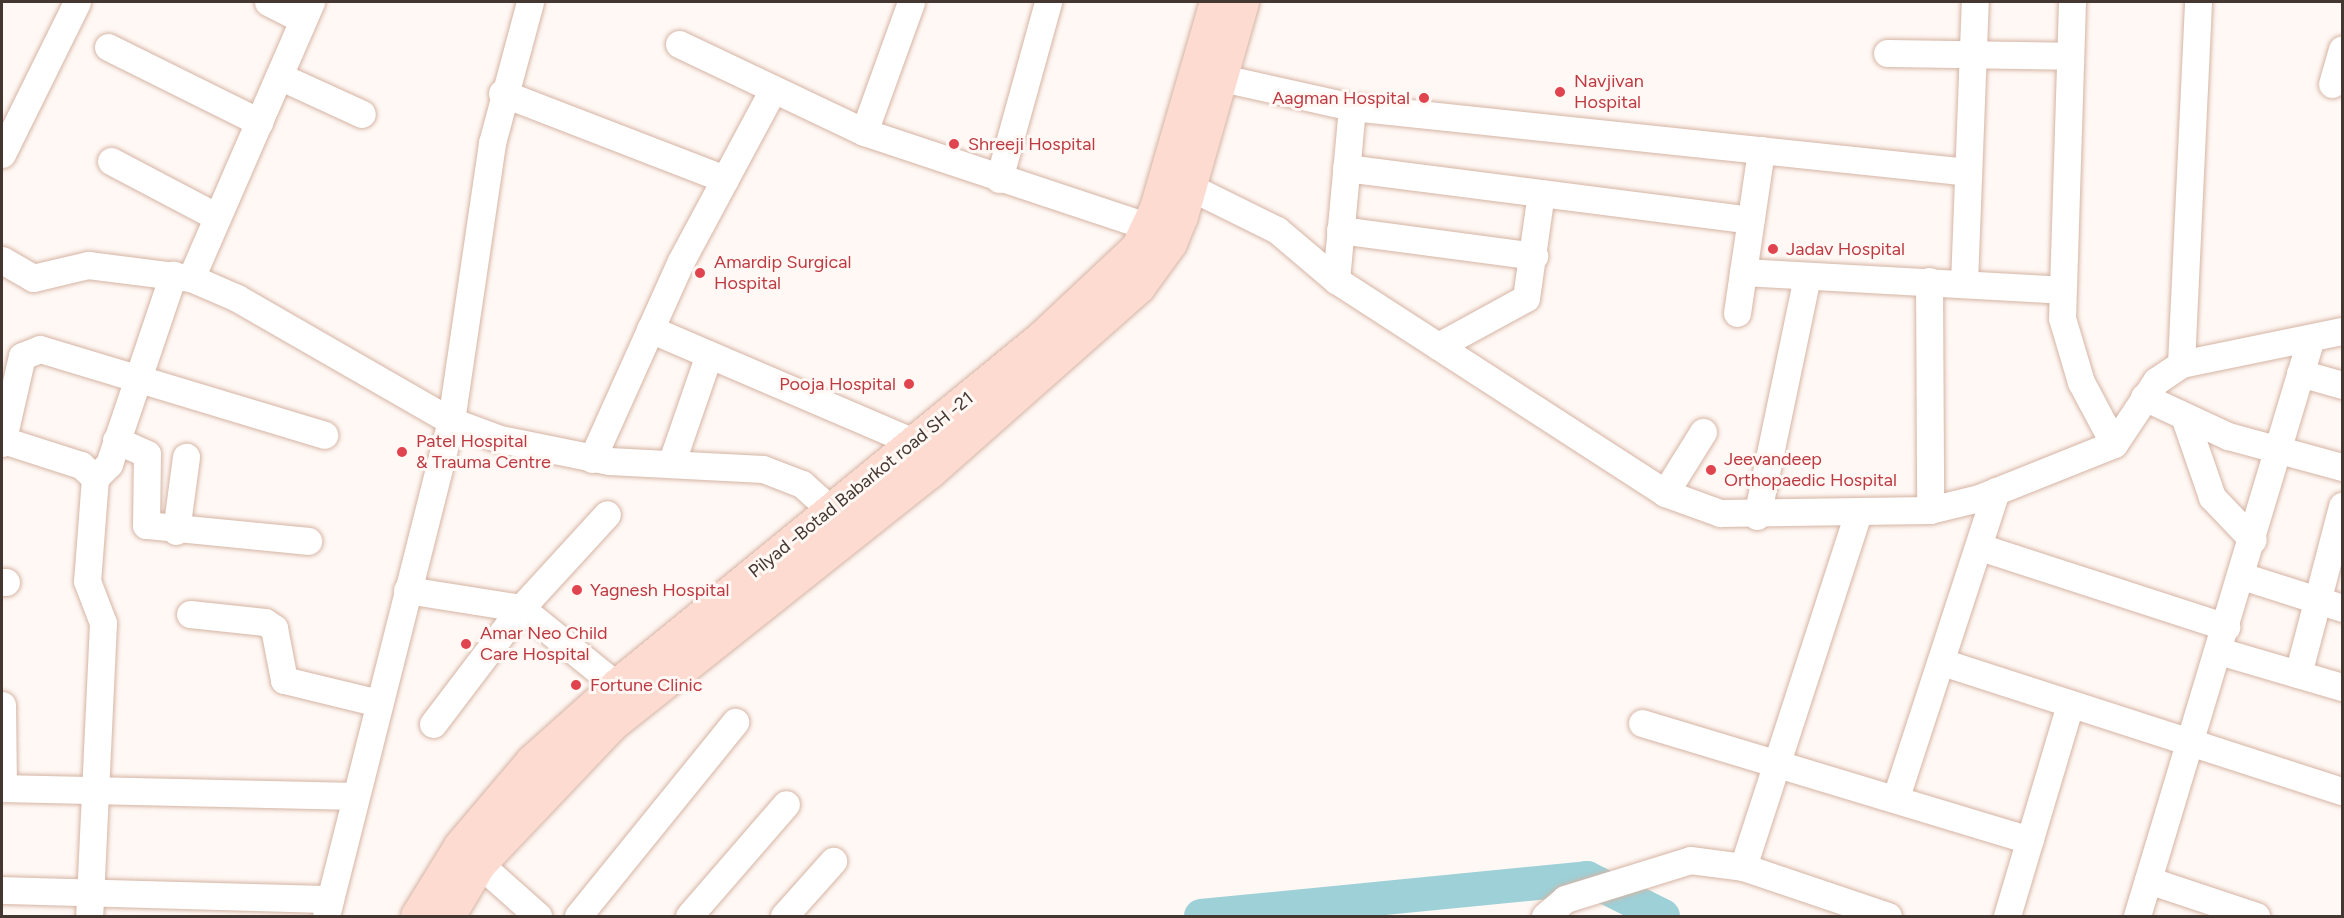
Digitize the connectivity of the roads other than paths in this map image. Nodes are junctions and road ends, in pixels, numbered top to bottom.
1 (77, 2) edge
2 (268, 2) edge
3 (530, 2) edge
4 (911, 2) edge
5 (1048, 2) edge
6 (1216, 2) edge
7 (1242, 2) edge
8 (1975, 2) edge
9 (2072, 2) edge
10 (2198, 2) edge
11 (307, 11) edge
12 (679, 44) dead end
13 (108, 47) dead end
14 (2343, 49) edge
15 (1887, 53) dead end
16 (1973, 53) junction
17 (2070, 56) junction
18 (279, 76) junction
19 (1208, 76) junction
20 (2332, 84) dead end
21 (772, 91) junction
22 (502, 93) junction
23 (1352, 107) junction
24 (362, 114) dead end
25 (259, 122) junction
26 (864, 132) junction
27 (1761, 150) junction
28 (2, 153) edge
29 (111, 161) dead end
30 (1346, 168) junction
31 (1968, 172) junction
32 (725, 179) junction
33 (999, 179) junction
34 (1190, 187) junction
35 (1541, 193) junction
36 (217, 218) junction
37 (1751, 220) junction
38 (1149, 226) junction
39 (1340, 230) junction
40 (1534, 256) junction
41 (2, 260) edge
42 (1743, 272) junction
43 (1807, 276) junction
44 (182, 277) junction
45 (1335, 280) junction
46 (1929, 281) junction
47 (1964, 283) junction
48 (2061, 290) junction
49 (1737, 313) dead end
50 (650, 329) junction
51 (2343, 331) edge
52 (2311, 338) junction
53 (1438, 346) junction
54 (710, 354) junction
55 (2181, 364) junction
56 (2300, 374) junction
57 (135, 378) junction
58 (2343, 386) edge
59 (2144, 397) junction
60 (2184, 416) junction
61 (451, 421) junction
62 (1702, 432) dead end
63 (324, 435) dead end
64 (116, 440) junction
65 (2, 441) edge
66 (914, 442) junction
67 (2114, 444) junction
68 (2276, 449) junction
69 (186, 457) dead end
70 (592, 459) junction
71 (671, 464) junction
72 (2343, 467) edge
73 (95, 478) junction
74 (1996, 491) junction
75 (1665, 493) junction
76 (2343, 506) edge
77 (831, 510) junction
78 (1930, 510) junction
79 (1858, 513) junction
80 (607, 514) dead end
81 (1757, 516) junction
82 (176, 531) junction
83 (2253, 540) junction
84 (308, 541) dead end
85 (1980, 547) junction
86 (2242, 576) junction
87 (407, 590) junction
88 (2330, 604) edge
89 (521, 608) junction
90 (190, 614) dead end
91 (2222, 639) junction
92 (1942, 662) junction
93 (2298, 674) junction
94 (2343, 687) edge
95 (628, 694) junction
96 (378, 703) junction
97 (2, 705) edge
98 (2070, 705) junction
99 (735, 722) dead end
100 (1642, 723) dead end
101 (433, 724) dead end
102 (2191, 741) junction
103 (1778, 760) junction
104 (2, 788) edge
105 (91, 792) junction
106 (2343, 792) edge
107 (355, 796) junction
108 (1896, 798) junction
109 (786, 804) dead end
110 (2030, 840) junction
111 (469, 855) junction
112 (833, 861) dead end
113 (1743, 867) junction
114 (2148, 880) junction
115 (2, 890) edge
116 (89, 904) edge
117 (328, 908) edge
118 (417, 916) edge
119 (448, 916) edge
120 (538, 916) edge
121 (578, 916) edge
122 (689, 916) edge
123 (784, 916) edge
124 (1545, 916) edge
125 (1888, 916) edge
126 (2007, 916) edge
127 (2137, 916) edge
128 (2256, 916) edge

1 - 28 street
2 - 11 street
3 - 22 street
4 - 26 street
5 - 33 street
6 - 19 main road, Pilyad -Botad Babarkot road SH -21
7 - 19 main road, Pilyad -Botad Babarkot road SH -21
8 - 16 street
9 - 17 street
10 - 55 street
11 - 18 street
12 - 21 street
13 - 25 street
14 - 20 street
15 - 16 street
16 - 17 street
16 - 31 street
17 - 48 street
18 - 24 street
18 - 25 street
19 - 23 street
19 - 34 main road, Pilyad -Botad Babarkot road SH -21
19 - 38 main road, Pilyad -Botad Babarkot road SH -21
21 - 26 street
21 - 32 street
22 - 32 street
22 - 61 street
23 - 27 street
23 - 30 street
25 - 36 street
26 - 33 street
27 - 31 street
27 - 37 street
29 - 36 street
30 - 35 street
30 - 39 street
31 - 47 street
32 - 50 street
33 - 38 street
34 - 45 street
34 - 95 main road, Pilyad -Botad Babarkot road SH -21
35 - 37 street
35 - 40 street
36 - 44 street
37 - 42 street
38 - 66 main road, Pilyad -Botad Babarkot road SH -21
39 - 40 street
39 - 45 street
40 - 53 street
41 - 44 street
42 - 43 street
42 - 49 street
43 - 46 street
43 - 81 street
44 - 57 street
44 - 61 street
45 - 53 street
46 - 47 street
46 - 78 street
47 - 48 street
48 - 67 street
50 - 54 street
50 - 70 street
51 - 52 street
52 - 55 street
52 - 56 street
53 - 75 street
54 - 66 street
54 - 71 street
55 - 59 street
56 - 58 street
56 - 68 street
57 - 63 street
57 - 64 street
57 - 65 street
59 - 60 street
59 - 67 street
60 - 68 street
60 - 83 street
61 - 70 street
61 - 87 street
62 - 75 street
64 - 73 street
64 - 82 street
65 - 73 street
66 - 77 main road, Pilyad -Botad Babarkot road SH -21
67 - 74 street
68 - 72 street
68 - 83 street
69 - 82 street
70 - 71 street
71 - 77 street
73 - 105 street
74 - 78 street
74 - 85 street
75 - 81 street
76 - 88 street
77 - 95 main road, Pilyad -Botad Babarkot road SH -21
78 - 79 street
79 - 81 street
79 - 103 street
80 - 89 street
82 - 84 street
83 - 86 street
85 - 91 street
85 - 92 street
86 - 88 street
86 - 91 street
87 - 89 street
87 - 96 street
88 - 93 street
89 - 95 street
89 - 101 street
90 - 96 street
91 - 93 street
91 - 102 street
92 - 98 street
92 - 108 street
93 - 94 street
95 - 111 main road, Pilyad -Botad Babarkot road SH -21
96 - 107 street
97 - 104 street
98 - 102 street
98 - 110 street
99 - 121 street
100 - 103 street
102 - 106 street
102 - 114 street
103 - 108 street
103 - 113 street
104 - 105 street
105 - 107 street
105 - 116 street
107 - 117 street
108 - 110 street
109 - 122 street
110 - 126 street
111 - 118 main road, Pilyad -Botad Babarkot road SH -21
111 - 119 main road, Pilyad -Botad Babarkot road SH -21
111 - 120 street
112 - 123 street
113 - 124 street
113 - 125 street
114 - 127 street
114 - 128 street
115 - 116 street
116 - 117 street

